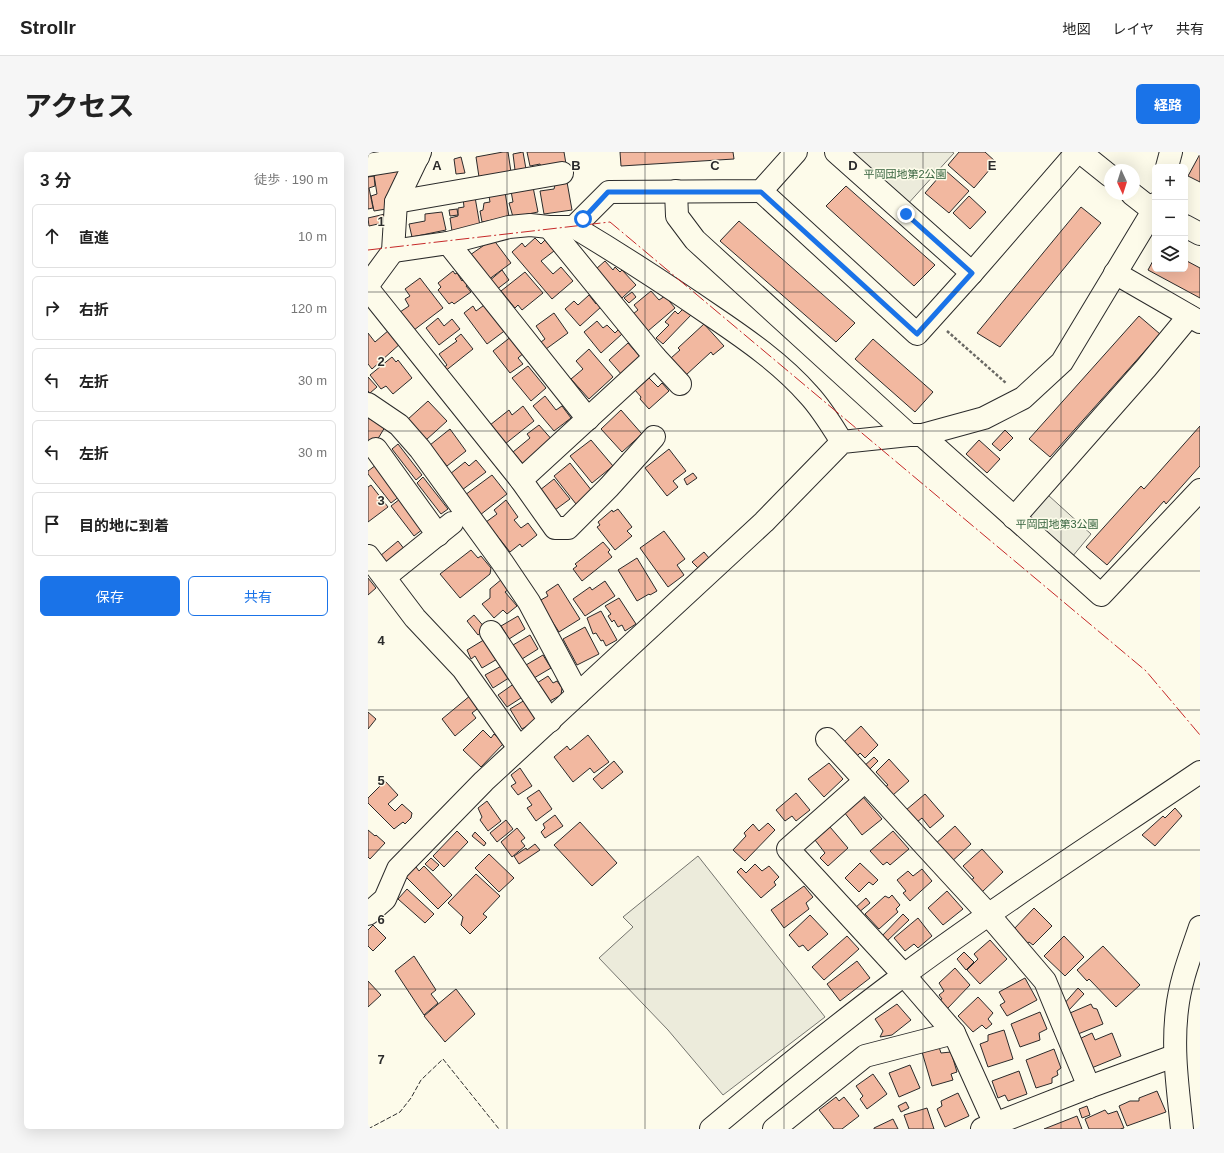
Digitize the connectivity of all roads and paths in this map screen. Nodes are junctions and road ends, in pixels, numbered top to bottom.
1 (796, 152) edge
2 (836, 152) edge
3 (1077, 152) edge
4 (1080, 152) edge
5 (1171, 152) edge
6 (419, 155) edge
7 (1167, 164) edge
8 (368, 165) edge
9 (1104, 171) edge
10 (562, 173) dead end
11 (676, 191) junction
12 (761, 192) junction
13 (1140, 199) edge
14 (396, 202) junction
15 (1152, 208) edge
16 (1152, 212) edge
17 (549, 227) junction
18 (574, 227) junction
19 (1188, 228) edge
20 (1200, 234) edge
21 (448, 243) junction
22 (393, 251) junction
23 (972, 273) junction
24 (1115, 273) junction
25 (368, 285) edge
26 (368, 289) edge
27 (932, 317) junction
28 (1195, 319) edge
29 (655, 357) junction
30 (680, 384) dead end
31 (1023, 398) junction
32 (368, 404) edge
33 (588, 419) junction
34 (915, 435) junction
35 (654, 437) dead end
36 (842, 442) junction
37 (376, 449) dead end
38 (521, 480) junction
39 (1200, 490) edge
40 (1014, 518) junction
41 (368, 556) edge
42 (385, 577) junction
43 (491, 632) dead end
44 (578, 694) junction
45 (550, 720) junction
46 (827, 739) dead end
47 (519, 748) junction
48 (1200, 772) edge
49 (865, 781) junction
50 (368, 914) edge
51 (988, 914) junction
52 (1200, 927) edge
53 (904, 975) junction
54 (954, 1033) junction
55 (1174, 1056) junction
56 (1088, 1087) junction
57 (989, 1126) edge
58 (711, 1129) edge
59 (774, 1129) edge
60 (1182, 1129) edge

1 - 12 street
2 - 23 street
3 - 23 street
4 - 9 street
5 - 7 street
6 - 8 street
6 - 14 street
10 - 14 street
11 - 12 street
11 - 18 street
11 - 34 street
12 - 27 street
13 - 15 street
14 - 22 street
16 - 24 street
17 - 18 street
17 - 21 street
17 - 29 street
18 - 36 street
19 - 20 street
21 - 22 street
21 - 33 street
22 - 25 street
23 - 27 street
24 - 28 street
24 - 31 street
26 - 38 street
27 - 31 path
28 - 40 street
29 - 30 street
29 - 33 street
31 - 34 street
32 - 44 street
33 - 38 street
34 - 36 street
34 - 40 street
35 - 38 street
36 - 44 street
37 - 42 street
39 - 40 street
41 - 42 street
42 - 47 street
43 - 45 street
44 - 45 street
45 - 47 street
46 - 49 street
47 - 50 street
48 - 51 street
49 - 51 street
49 - 53 street
51 - 53 street
51 - 56 street
52 - 55 street
53 - 54 street
53 - 58 street
54 - 57 street
54 - 59 street
55 - 56 street
55 - 60 street
56 - 57 street

